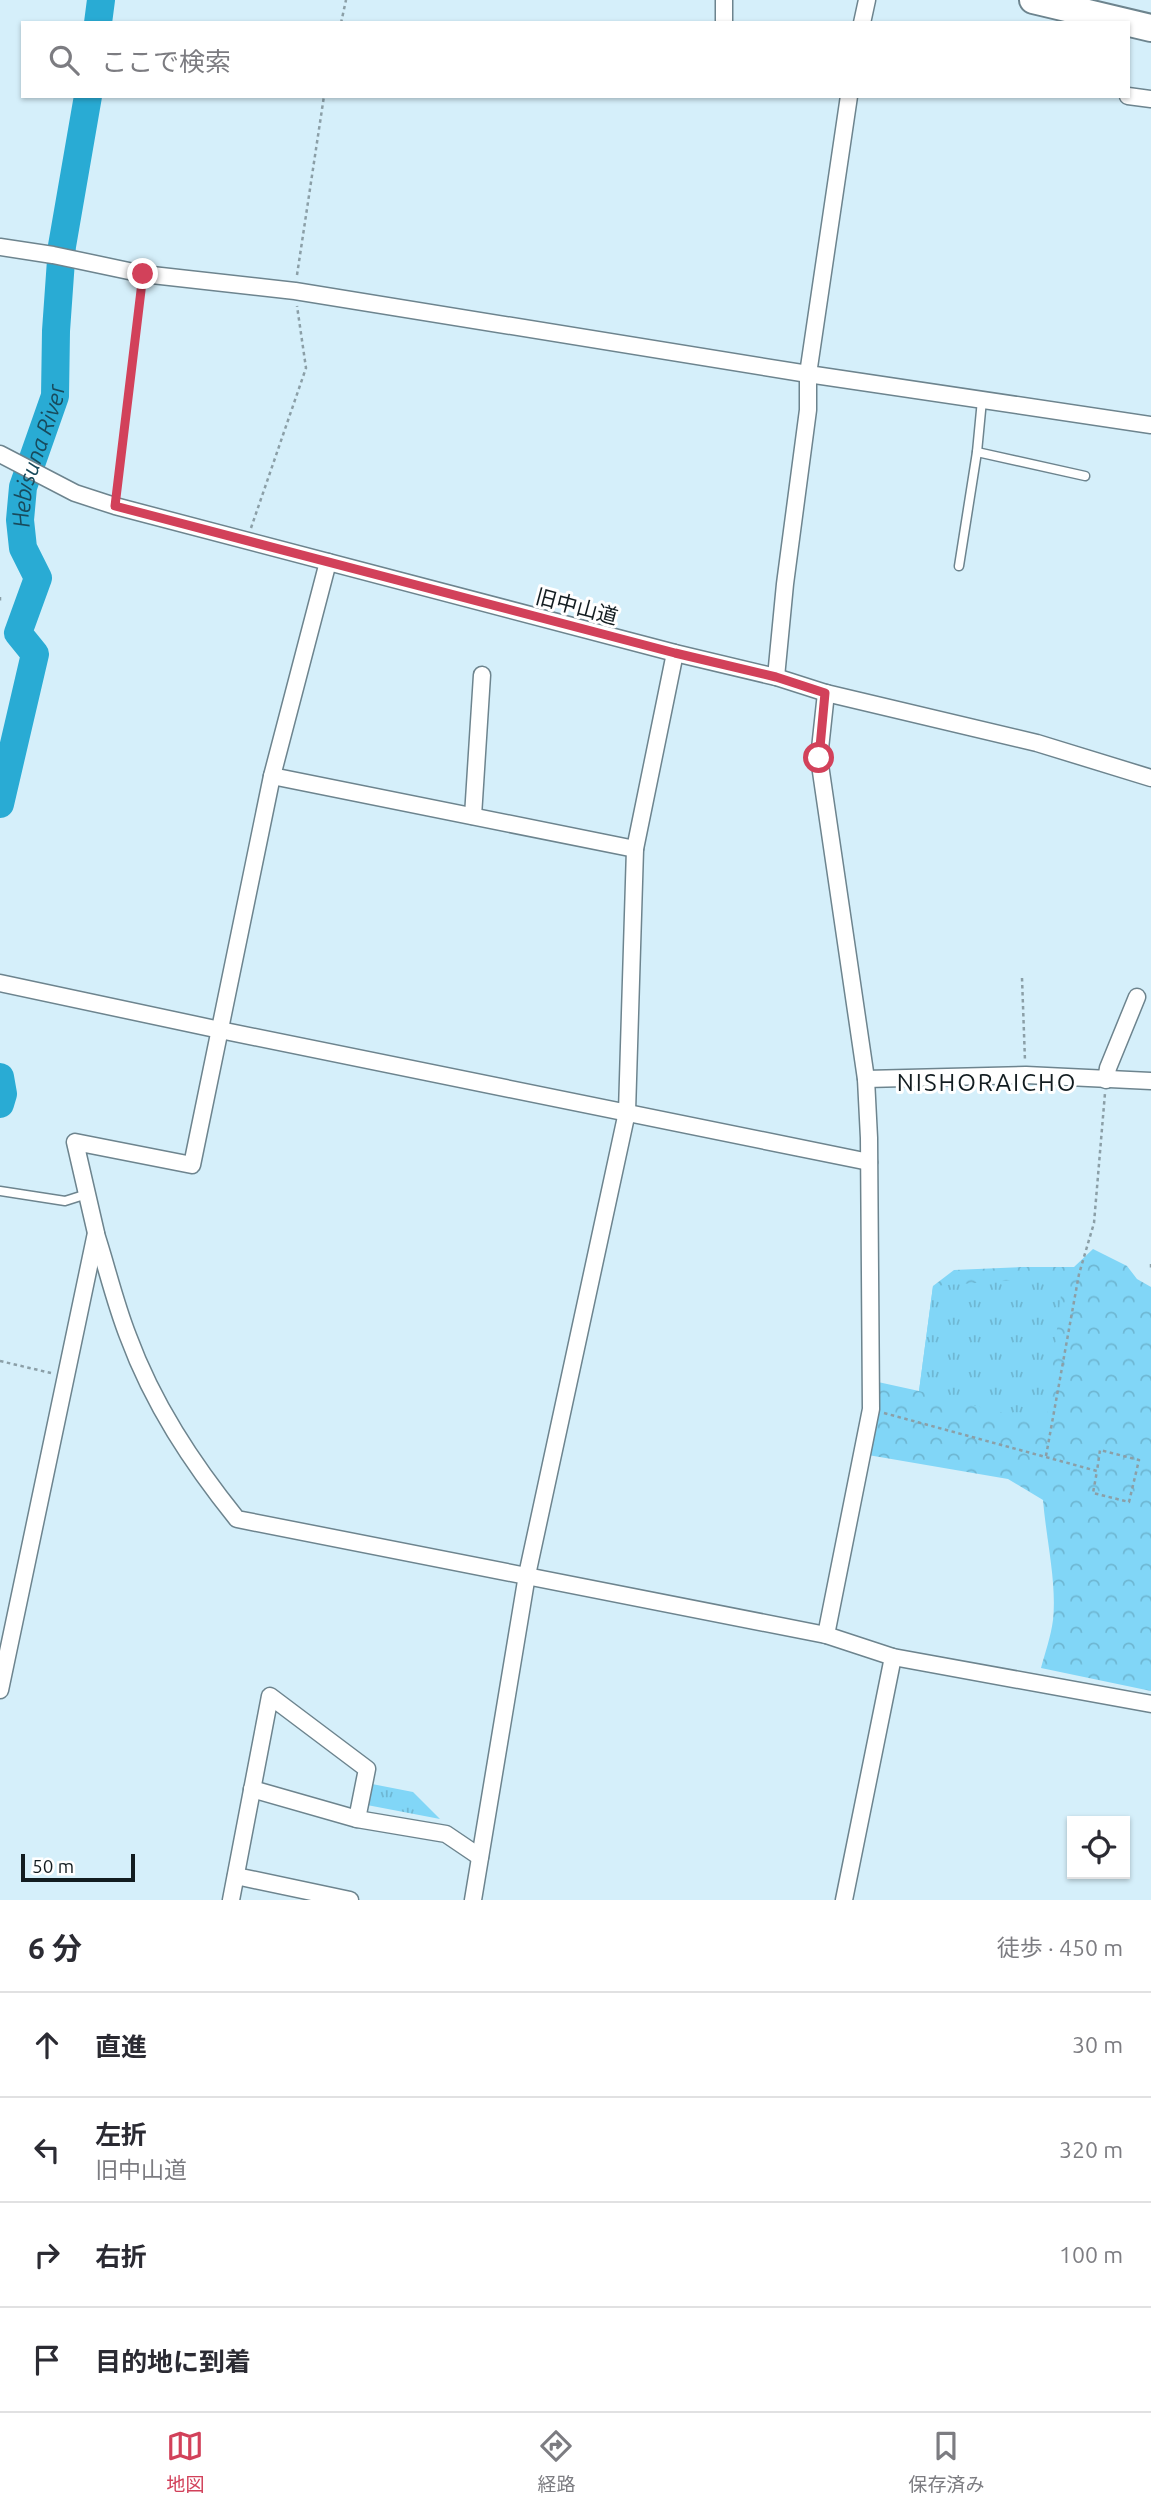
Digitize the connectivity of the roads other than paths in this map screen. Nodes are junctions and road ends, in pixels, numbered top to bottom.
1 (724, 0) edge
2 (867, 0) edge
3 (1033, 0) edge
4 (724, 21) edge
5 (862, 21) edge
6 (1122, 21) edge
7 (1130, 23) edge
8 (1151, 28) edge
9 (1130, 96) edge
10 (849, 98) edge
11 (1151, 99) edge
12 (0, 247) edge
13 (808, 374) junction
14 (982, 400) junction
15 (1151, 425) edge
16 (977, 452) junction
17 (0, 454) edge
18 (1085, 476) dead end
19 (328, 562) junction
20 (959, 566) dead end
21 (675, 653) junction
22 (482, 675) dead end
23 (776, 677) junction
24 (825, 693) junction
25 (272, 776) junction
26 (1151, 778) edge
27 (472, 816) junction
28 (635, 849) junction
29 (2, 983) edge
30 (1137, 997) dead end
31 (220, 1030) junction
32 (866, 1079) junction
33 (1106, 1080) junction
34 (1151, 1081) edge
35 (627, 1112) junction
36 (869, 1162) junction
37 (0, 1191) edge
38 (87, 1194) junction
39 (96, 1233) junction
40 (527, 1575) junction
41 (826, 1635) junction
42 (893, 1657) junction
43 (0, 1690) edge
44 (1151, 1704) edge
45 (252, 1789) junction
46 (357, 1819) junction
47 (480, 1857) junction
48 (236, 1876) junction
49 (231, 1900) edge
50 (350, 1900) edge
51 (473, 1900) edge
52 (844, 1900) edge

1 - 4 street
2 - 5 street
3 - 6 highway
7 - 8 highway
9 - 11 street
10 - 13 street
12 - 13 street
13 - 14 street
13 - 23 street
14 - 15 street
14 - 16 lane
16 - 18 lane
16 - 20 lane
17 - 19 street, 旧中山道
19 - 21 street, 旧中山道
19 - 25 street
21 - 23 street, 旧中山道
21 - 28 street
22 - 27 street
23 - 24 street, 旧中山道
24 - 26 street, 旧中山道
24 - 32 street
25 - 27 street
25 - 31 street
27 - 28 street
28 - 35 street
29 - 31 street
30 - 33 street
31 - 35 street
31 - 38 street
32 - 33 street
32 - 36 street
33 - 34 street
35 - 36 street
35 - 40 street
36 - 41 street
37 - 38 lane
38 - 39 street
39 - 40 street
39 - 43 street
40 - 41 street
40 - 47 street
41 - 42 street
42 - 44 street
42 - 52 street
45 - 46 street
45 - 46 street
45 - 48 street
46 - 47 street
47 - 51 street
48 - 49 street
48 - 50 street

